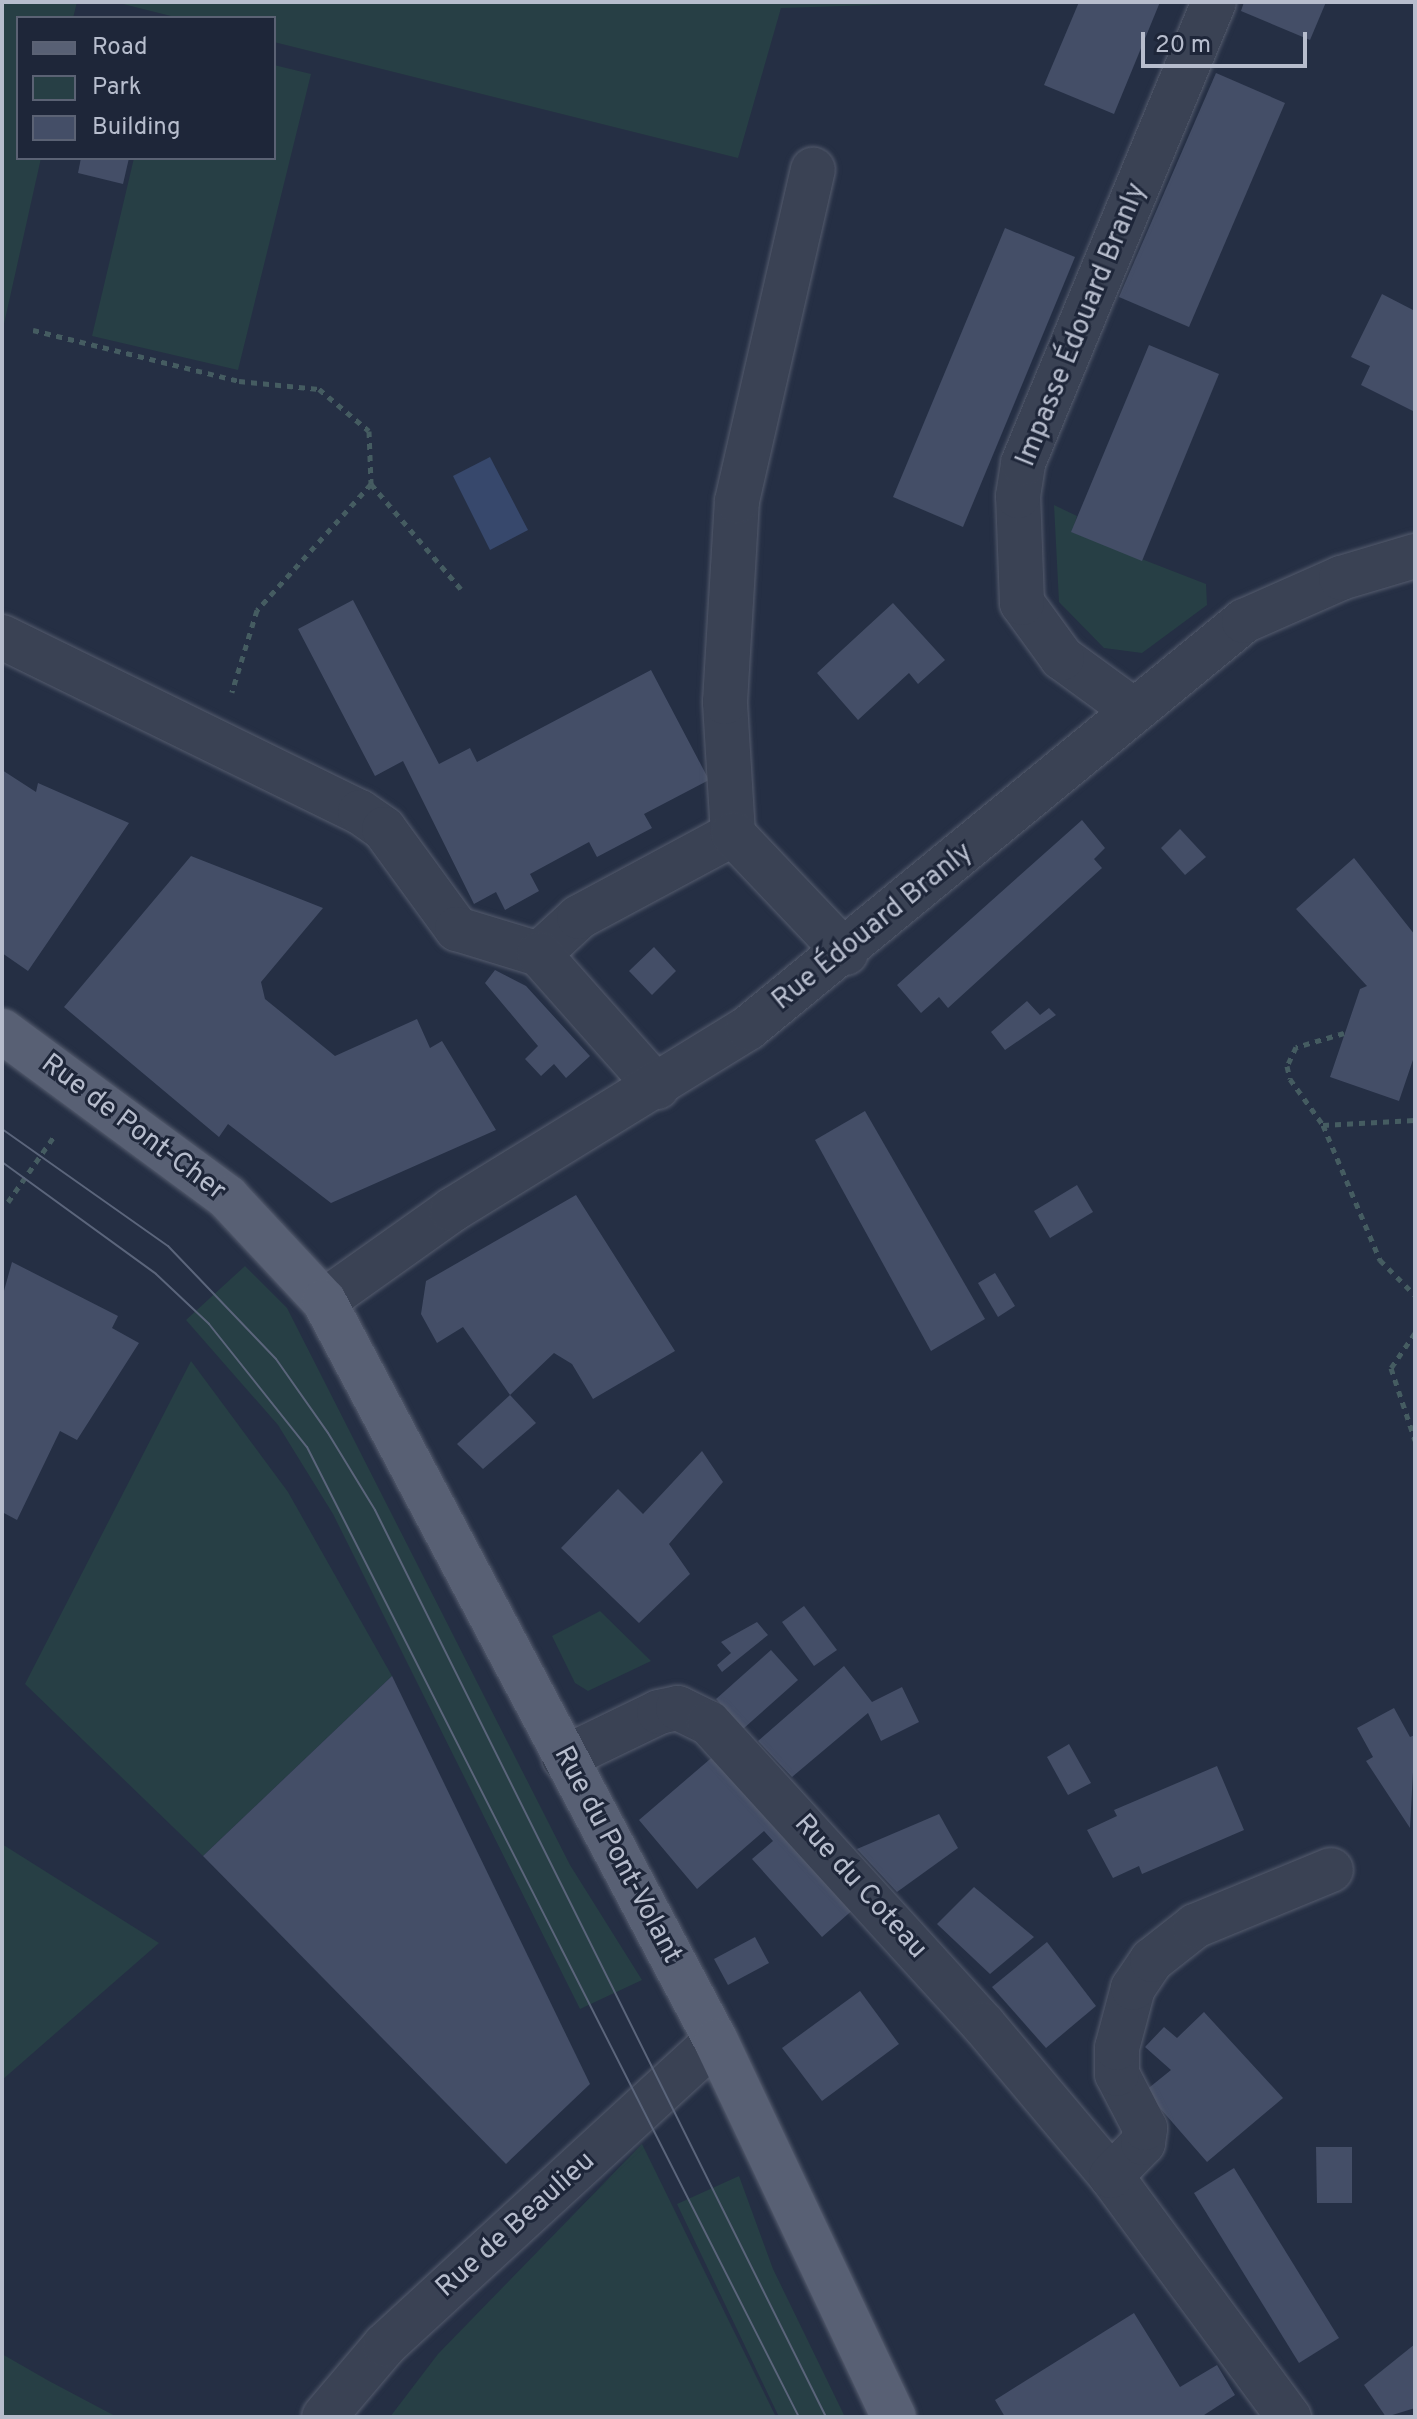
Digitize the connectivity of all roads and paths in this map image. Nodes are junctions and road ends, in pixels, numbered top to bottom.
1 (1214, 2) edge
2 (813, 170) dead end
3 (33, 330) dead end
4 (371, 484) junction
5 (1415, 556) edge
6 (461, 589) dead end
7 (2, 637) edge
8 (1132, 709) junction
9 (220, 743) junction
10 (733, 834) junction
11 (846, 953) junction
12 (539, 954) junction
13 (2, 1031) edge
14 (1344, 1033) dead end
15 (657, 1087) junction
16 (1415, 1120) edge
17 (1323, 1125) junction
18 (58, 1131) dead end
19 (8, 1202) dead end
20 (1415, 1295) edge
21 (324, 1301) junction
22 (1415, 1333) edge
23 (1415, 1440) edge
24 (564, 1758) junction
25 (1331, 1870) dead end
26 (716, 2041) junction
27 (1111, 2176) junction
28 (324, 2417) edge
29 (894, 2417) edge
30 (1289, 2417) edge

1 - 8 street, Impasse Édouard Branly
2 - 10 street
3 - 4 path
4 - 6 path
4 - 9 path
5 - 8 street, Rue Édouard Branly
7 - 9 street
8 - 11 street, Rue Édouard Branly
9 - 12 street
10 - 11 street
10 - 12 street
11 - 15 street, Rue Édouard Branly
12 - 15 street
13 - 21 main road, Rue de Pont-Cher
14 - 17 path
15 - 21 street, Rue Édouard Branly
16 - 17 path
17 - 20 path
18 - 19 path
21 - 24 main road, Rue du Pont-Volant
22 - 23 path
24 - 26 main road, Rue du Pont-Volant
24 - 27 street, Rue du Coteau
25 - 27 street
26 - 28 street, Rue de Beaulieu
26 - 29 main road, Rue du Pont-Volant
27 - 30 street, Rue du Coteau

